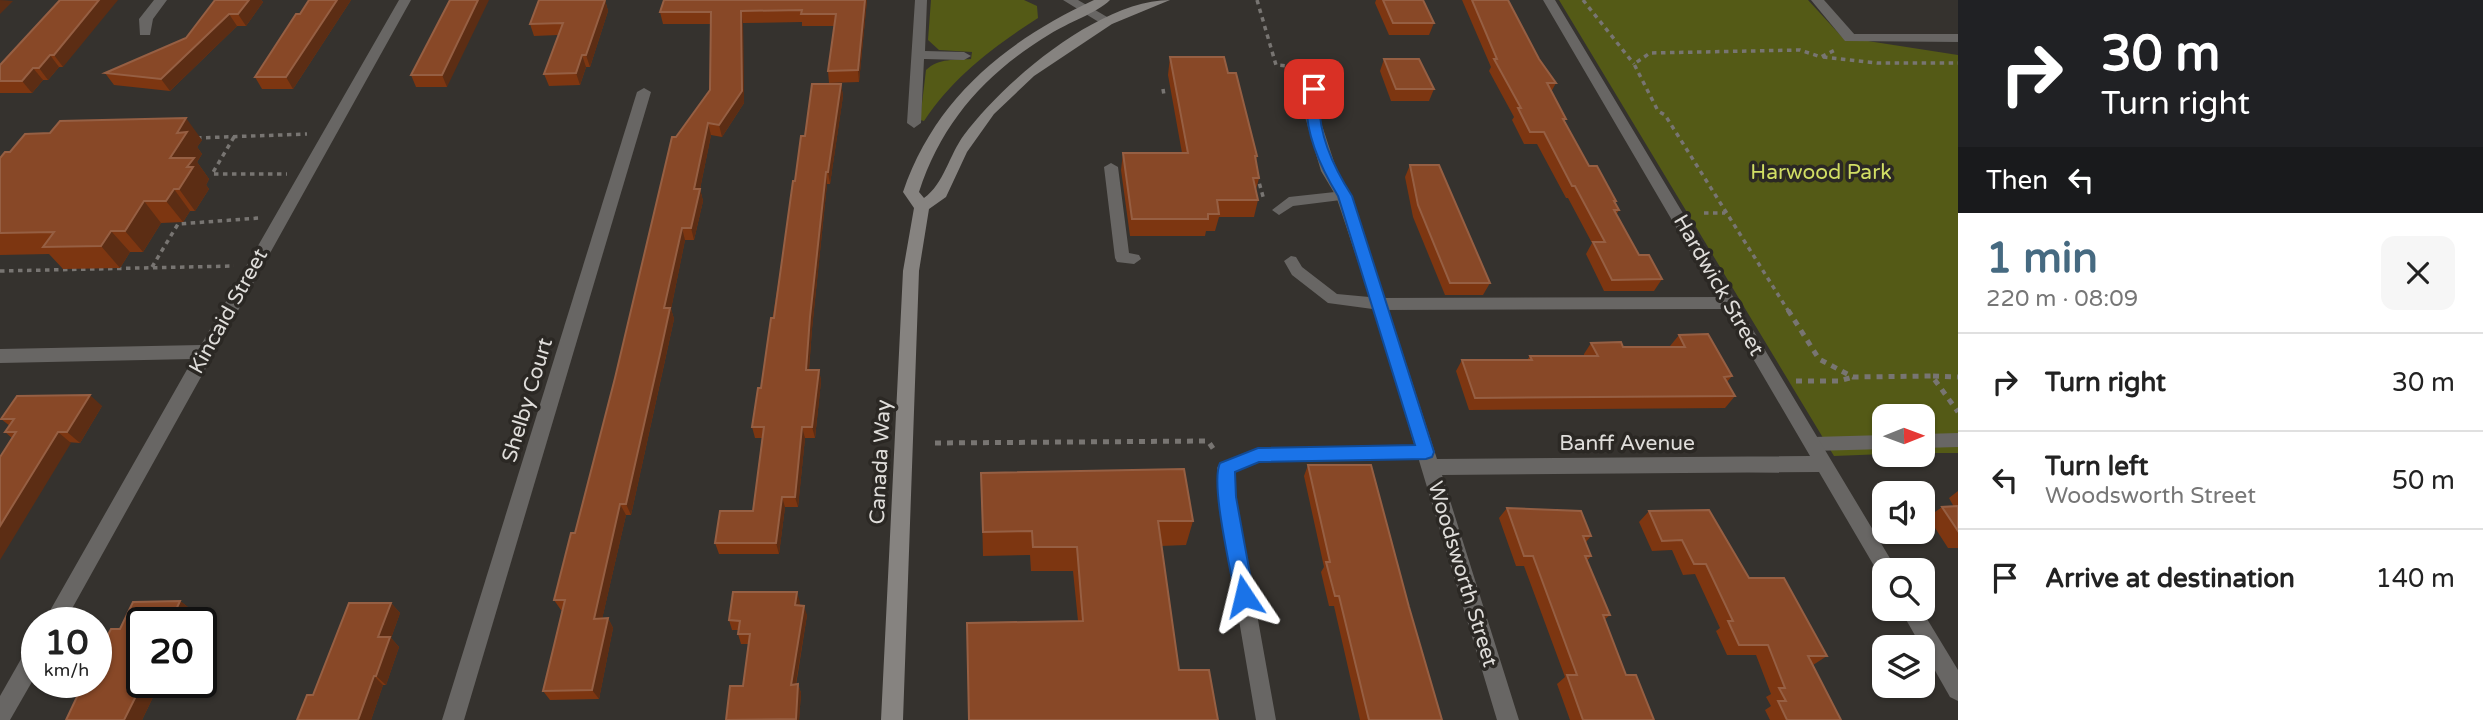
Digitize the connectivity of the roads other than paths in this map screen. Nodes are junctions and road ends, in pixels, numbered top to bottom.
1 (160, 0) edge
2 (405, 0) edge
3 (921, 0) edge
4 (1069, 0) edge
5 (1104, 0) edge
6 (1164, 0) edge
7 (1549, 0) edge
8 (1817, 0) edge
9 (1084, 8) junction
10 (1107, 21) junction
11 (145, 32) dead end
12 (1854, 38) joint
13 (1958, 38) edge
14 (918, 55) junction
15 (964, 55) dead end
16 (1318, 68) road end
17 (644, 92) dead end
18 (914, 123) dead end
19 (1111, 167) dead end
20 (1345, 196) junction
21 (922, 207) junction
22 (1279, 210) road end
23 (1134, 258) dead end
24 (1291, 261) dead end
25 (1731, 303) junction
26 (1380, 304) junction
27 (204, 352) junction
28 (0, 356) edge
29 (1958, 440) edge
30 (1936, 441) edge
31 (1872, 442) edge
32 (1813, 444) junction
33 (1428, 459) junction
34 (1825, 464) junction
35 (1880, 558) edge
36 (62, 607) edge
37 (1917, 621) edge
38 (21, 680) edge
39 (1958, 690) edge
40 (0, 717) edge
41 (453, 720) edge
42 (892, 720) edge
43 (1266, 720) edge
44 (1508, 720) edge

1 - 11 street
2 - 27 street, Kincaid Street
3 - 14 street
4 - 9 street
5 - 9 main road, Canada Way
6 - 10 main road
7 - 25 street, Hardwick Street
8 - 12 street
9 - 10 street
9 - 21 main road, Canada Way
10 - 21 main road
12 - 13 lane
14 - 15 street
14 - 18 street
16 - 20 street, Woodsworth Street
17 - 41 street, Shelby Court
19 - 23 lane
20 - 22 lane
20 - 26 street, Woodsworth Street
21 - 42 main road, Canada Way
24 - 26 lane
25 - 26 lane
25 - 32 street, Hardwick Street
26 - 33 street, Woodsworth Street
27 - 28 street
27 - 36 street, Kincaid Street
29 - 30 lane
31 - 32 lane
32 - 34 street, Hardwick Street
33 - 34 street, Banff Avenue
33 - 43 lane
33 - 44 street, Woodsworth Street
34 - 35 street, Hardwick Street
37 - 39 street
38 - 40 street

